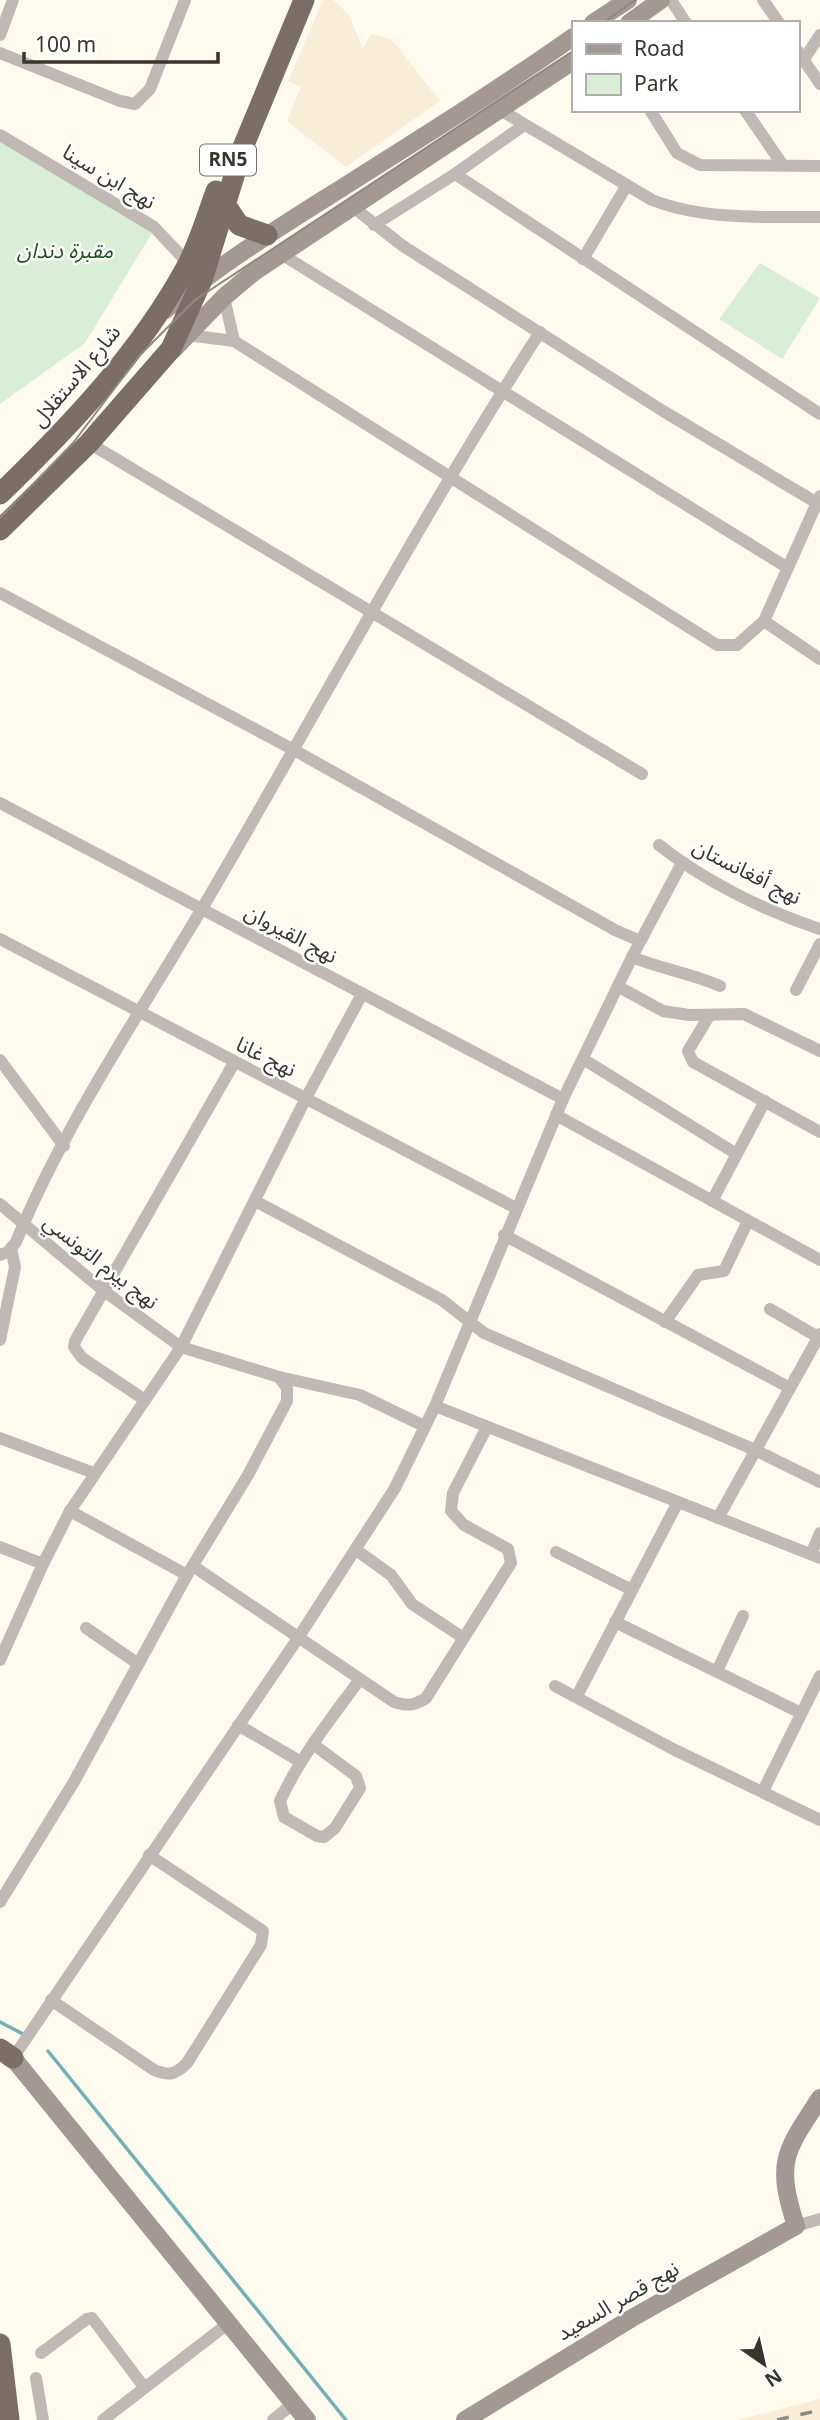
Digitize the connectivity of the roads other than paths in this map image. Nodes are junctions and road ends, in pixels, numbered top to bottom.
1 (13, 0) edge
2 (185, 0) edge
3 (291, 0) edge
4 (304, 0) edge
5 (628, 0) edge
6 (662, 0) edge
7 (671, 0) edge
8 (763, 0) edge
9 (596, 21) edge
10 (632, 21) edge
11 (684, 21) edge
12 (778, 21) edge
13 (0, 35) edge
14 (820, 35) edge
15 (572, 38) edge
16 (0, 53) edge
17 (801, 55) edge
18 (572, 62) edge
19 (820, 84) edge
20 (502, 111) junction
21 (651, 112) edge
22 (746, 112) edge
23 (524, 125) junction
24 (0, 135) edge
25 (782, 164) junction
26 (820, 166) edge
27 (455, 174) junction
28 (627, 185) junction
29 (226, 204) junction
30 (353, 207) junction
31 (820, 216) edge
32 (374, 225) junction
33 (267, 235) junction
34 (281, 254) junction
35 (583, 259) junction
36 (195, 271) junction
37 (224, 297) junction
38 (540, 332) junction
39 (187, 335) junction
40 (234, 341) junction
41 (164, 361) junction
42 (503, 390) junction
43 (820, 414) edge
44 (89, 443) junction
45 (448, 478) junction
46 (0, 494) edge
47 (819, 499) edge
48 (0, 530) edge
49 (788, 568) junction
50 (0, 593) edge
51 (372, 611) junction
52 (764, 621) junction
53 (820, 659) edge
54 (294, 750) junction
55 (642, 775) dead end
56 (0, 803) edge
57 (659, 845) dead end
58 (682, 863) junction
59 (202, 908) junction
60 (820, 929) edge
61 (0, 939) edge
62 (640, 941) junction
63 (820, 944) edge
64 (632, 957) junction
65 (720, 986) dead end
66 (619, 987) junction
67 (796, 990) dead end
68 (362, 994) junction
69 (141, 1014) junction
70 (709, 1016) junction
71 (820, 1051) edge
72 (583, 1059) junction
73 (0, 1060) edge
74 (234, 1063) junction
75 (306, 1098) junction
76 (563, 1099) junction
77 (765, 1101) junction
78 (556, 1115) junction
79 (820, 1132) edge
80 (64, 1146) junction
81 (735, 1153) junction
82 (255, 1200) junction
83 (712, 1201) junction
84 (0, 1204) edge
85 (516, 1208) junction
86 (748, 1222) junction
87 (23, 1224) junction
88 (504, 1235) junction
89 (6, 1251) edge
90 (820, 1260) edge
91 (104, 1291) junction
92 (770, 1309) dead end
93 (469, 1322) junction
94 (665, 1322) junction
95 (819, 1335) edge
96 (0, 1340) edge
97 (181, 1347) junction
98 (279, 1377) junction
99 (790, 1388) junction
100 (145, 1400) junction
101 (435, 1406) junction
102 (424, 1426) junction
103 (487, 1427) junction
104 (0, 1437) edge
105 (755, 1450) junction
106 (94, 1473) junction
107 (820, 1482) edge
108 (678, 1502) junction
109 (70, 1511) junction
110 (718, 1518) junction
111 (820, 1533) edge
112 (0, 1546) edge
113 (356, 1550) junction
114 (556, 1552) dead end
115 (816, 1556) edge
116 (43, 1564) junction
117 (190, 1570) junction
118 (632, 1590) junction
119 (743, 1616) dead end
120 (615, 1622) junction
121 (86, 1628) dead end
122 (462, 1637) junction
123 (298, 1638) junction
124 (1, 1654) edge
125 (137, 1663) junction
126 (717, 1671) junction
127 (820, 1676) edge
128 (360, 1679) junction
129 (555, 1686) dead end
130 (576, 1696) junction
131 (801, 1713) junction
132 (238, 1725) junction
133 (313, 1744) junction
134 (301, 1762) junction
135 (762, 1791) junction
136 (820, 1820) edge
137 (149, 1855) junction
138 (0, 1902) edge
139 (51, 2000) junction
140 (7, 2053) edge
141 (817, 2106) edge
142 (820, 2218) edge
143 (796, 2226) junction
144 (230, 2322) junction
145 (0, 2344) edge
146 (41, 2353) dead end
147 (36, 2378) dead end
148 (144, 2387) junction
149 (293, 2403) junction
150 (9, 2420) edge
151 (43, 2420) edge
152 (103, 2420) edge
153 (273, 2420) edge
154 (307, 2420) edge
155 (465, 2420) edge

1 - 13 street
2 - 16 street
3 - 36 highway, RN5
4 - 29 highway, RN5
5 - 9 main road
6 - 10 main road
7 - 11 street
8 - 12 street
14 - 17 street
15 - 33 main road
17 - 19 street
18 - 20 main road
20 - 23 street
20 - 30 main road
21 - 25 street
22 - 25 street
23 - 27 street
23 - 28 street
24 - 36 street, نهج ابن سينا
25 - 26 street
27 - 32 street
27 - 35 street
28 - 31 street
28 - 35 street
29 - 33 highway
29 - 36 highway, RN5
30 - 32 street
30 - 34 main road
32 - 38 street
33 - 36 main road
34 - 37 main road
34 - 42 street
35 - 43 street
36 - 41 highway, RN5
36 - 46 highway, شارع الاستقلال / RN5
37 - 39 main road
37 - 40 street
38 - 42 street
38 - 47 street
39 - 40 street
39 - 41 main road
40 - 45 street
41 - 44 highway, RN5
42 - 45 street
42 - 49 street
44 - 48 highway, RN5
44 - 51 street
45 - 51 street
45 - 52 street
47 - 49 street
49 - 52 street
50 - 54 street
51 - 54 street
51 - 55 street
52 - 53 street
54 - 59 street
54 - 62 street
56 - 59 street, نهج القيروان
57 - 58 street, نهج أفغانستان
58 - 60 street, نهج أفغانستان
58 - 62 street
59 - 68 street, نهج القيروان
59 - 69 street
61 - 69 street, نهج غانا
62 - 64 street
63 - 67 street
64 - 65 street
64 - 66 street
66 - 70 street
66 - 72 street
68 - 75 street
68 - 76 street, نهج القيروان
69 - 74 street, نهج غانا
69 - 80 street
70 - 71 street
70 - 77 street
72 - 76 street
72 - 81 street
73 - 80 street
74 - 75 street, نهج غانا
74 - 91 street
75 - 82 street
75 - 85 street, نهج غانا
76 - 78 street
77 - 79 street
77 - 81 street
78 - 83 street
78 - 85 street
80 - 87 street
81 - 83 street
82 - 93 street
82 - 97 street
83 - 86 street
84 - 87 street, نهج بيرم التونسي
85 - 88 street
86 - 90 street
86 - 94 street
87 - 89 street
87 - 91 street, نهج بيرم التونسي
88 - 93 street
88 - 94 street
89 - 96 street
91 - 97 street, نهج بيرم التونسي
91 - 100 street
92 - 95 street
93 - 101 street
93 - 105 street
94 - 99 street
95 - 99 street
97 - 98 street, نهج بيرم التونسي
97 - 100 street
98 - 102 street, نهج بيرم التونسي
98 - 117 street
99 - 105 street
100 - 106 street
101 - 102 street
101 - 103 street
102 - 113 street
103 - 108 street
103 - 122 street
104 - 106 street
105 - 107 street
105 - 110 street
106 - 109 street
108 - 110 street
108 - 118 street
109 - 116 street
109 - 117 street
110 - 115 street
111 - 115 street
112 - 116 street
113 - 122 street
113 - 123 street
114 - 118 street
116 - 124 street
117 - 123 street
117 - 125 street
118 - 120 street
119 - 126 street
120 - 126 street
120 - 130 street
121 - 125 street
122 - 128 street
123 - 128 street
123 - 132 street
125 - 138 street
126 - 131 street
127 - 131 street
128 - 133 street
129 - 130 street
130 - 135 street
131 - 135 street
132 - 134 street
132 - 137 street
133 - 134 street
133 - 134 street
135 - 136 street
137 - 139 street
137 - 139 street
139 - 140 street
140 - 144 main road
141 - 143 main road
142 - 143 street
143 - 155 main road, نهج قصر السعيد
144 - 148 street
144 - 149 main road
145 - 150 highway
146 - 148 street
147 - 151 street
148 - 152 street
149 - 153 street
149 - 154 main road

